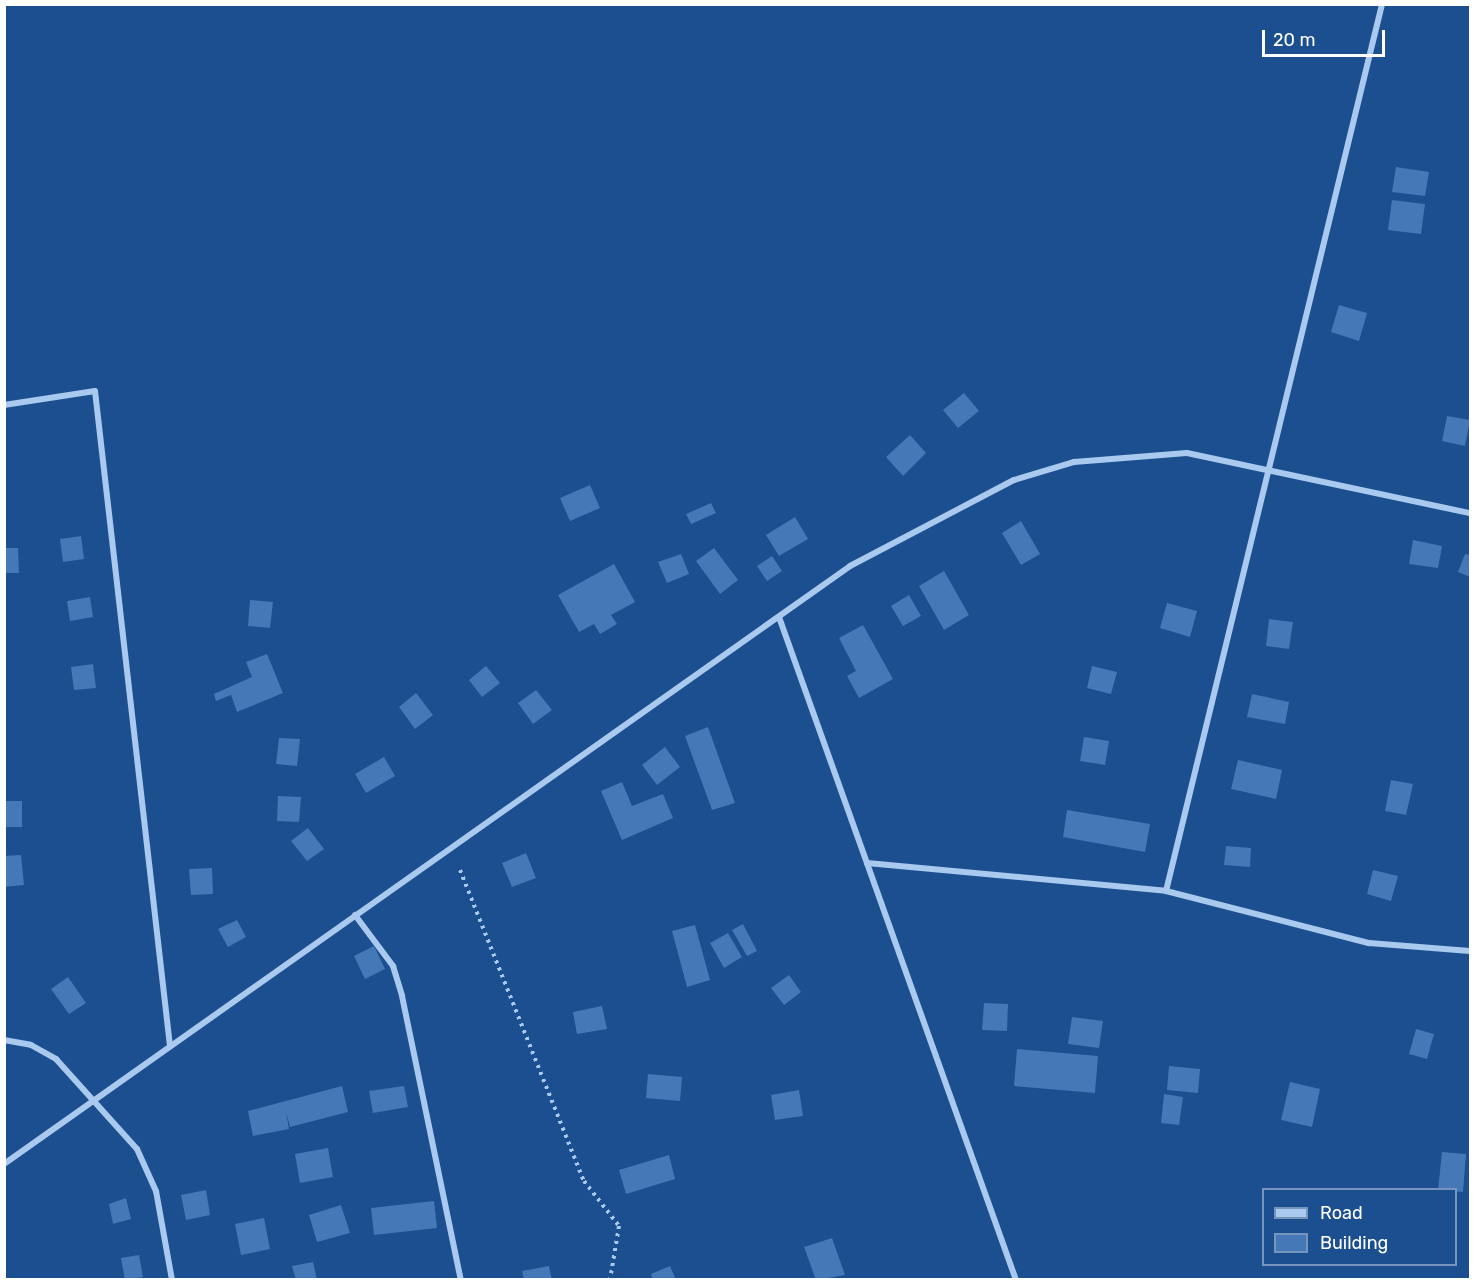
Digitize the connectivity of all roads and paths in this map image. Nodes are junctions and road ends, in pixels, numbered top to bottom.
1 (1382, 4) edge
2 (4, 405) edge
3 (1265, 470) junction
4 (1470, 513) edge
5 (779, 617) junction
6 (451, 847) junction
7 (867, 863) junction
8 (1166, 891) junction
9 (355, 915) junction
10 (1470, 951) edge
11 (4, 1040) edge
12 (170, 1046) junction
13 (93, 1099) junction
14 (4, 1164) edge
15 (172, 1280) edge
16 (461, 1280) edge
17 (610, 1280) edge
18 (1016, 1280) edge

1 - 3 street
2 - 12 street
3 - 4 street
3 - 5 street
3 - 8 street
5 - 6 street
5 - 7 street
6 - 9 street
6 - 17 path
7 - 8 street
7 - 18 street
8 - 10 street
9 - 12 street
9 - 16 street
11 - 13 street
12 - 13 street
13 - 14 street
13 - 15 street

